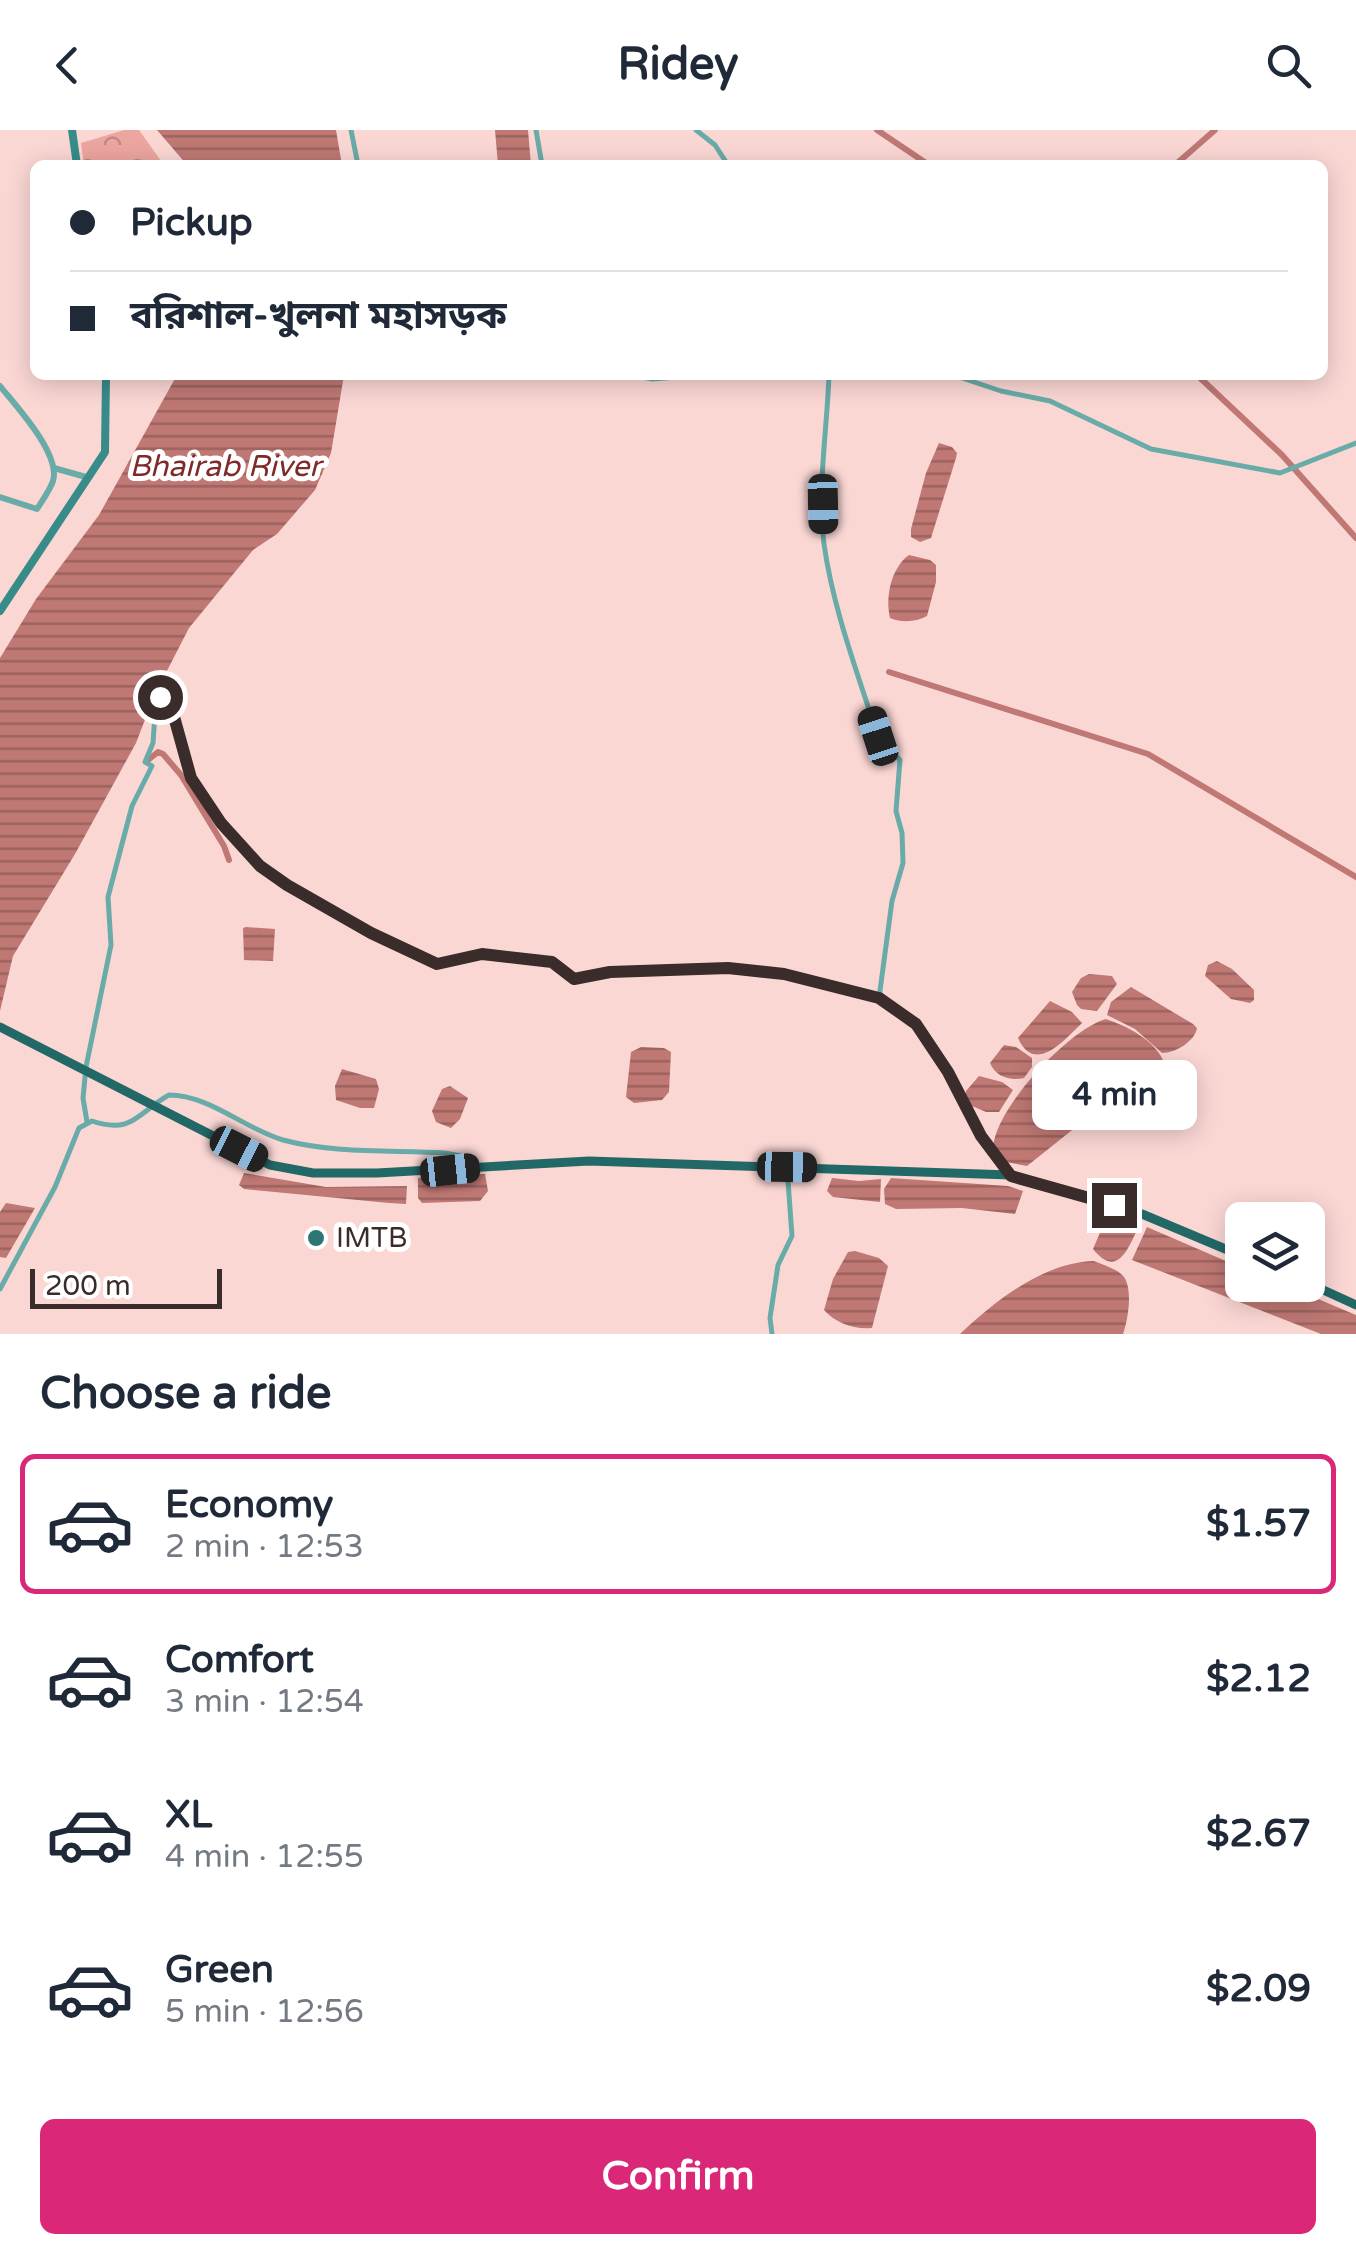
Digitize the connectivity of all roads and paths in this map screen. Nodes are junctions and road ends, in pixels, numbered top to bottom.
1 (72, 130) edge
2 (351, 130) edge
3 (536, 130) edge
4 (696, 130) edge
5 (77, 160) edge
6 (357, 160) edge
7 (541, 160) edge
8 (725, 160) edge
9 (106, 380) edge
10 (829, 380) edge
11 (968, 380) edge
12 (0, 386) edge
13 (1356, 444) edge
14 (54, 468) junction
15 (86, 476) junction
16 (0, 497) edge
17 (0, 611) edge
18 (879, 998) junction
19 (0, 1028) edge
20 (87, 1122) junction
21 (787, 1167) junction
22 (478, 1168) junction
23 (1011, 1176) junction
24 (1225, 1249) edge
25 (0, 1289) edge
26 (1325, 1291) edge
27 (1356, 1306) edge
28 (772, 1334) edge

1 - 5 main road
2 - 6 street
3 - 7 street
4 - 8 street
9 - 15 main road
10 - 18 street
11 - 13 street
12 - 14 street
14 - 15 street
14 - 16 street
15 - 17 main road
18 - 20 street
18 - 23 street
19 - 22 highway
20 - 22 street
20 - 25 street
21 - 22 highway
21 - 23 highway
21 - 28 street
23 - 24 highway
26 - 27 highway

